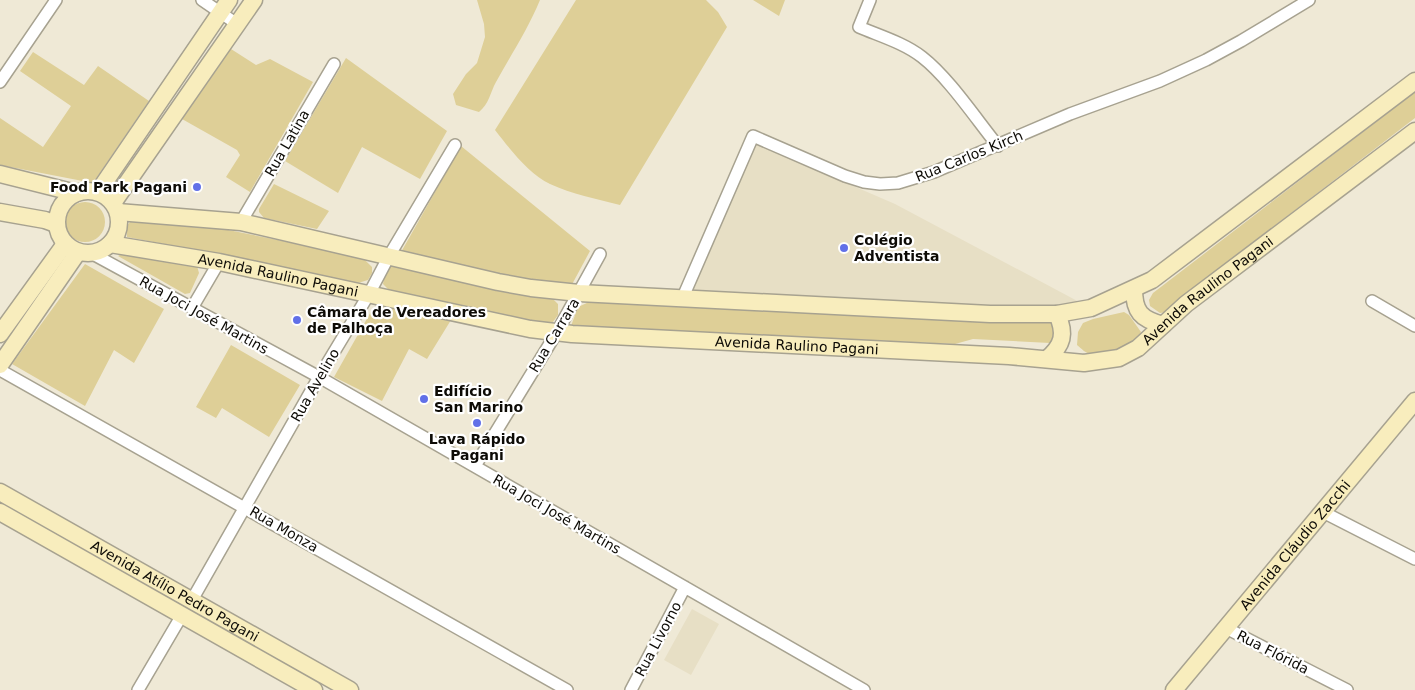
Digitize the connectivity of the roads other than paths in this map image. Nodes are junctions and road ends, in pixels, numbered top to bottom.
1 (56, 0) edge
2 (202, 0) edge
3 (254, 0) edge
4 (870, 0) edge
5 (1309, 0) edge
6 (224, 6) edge
7 (237, 24) junction
8 (334, 64) dead end
9 (1415, 81) edge
10 (0, 82) edge
11 (1415, 131) edge
12 (455, 145) dead end
13 (998, 146) junction
14 (0, 174) edge
15 (98, 192) junction
16 (76, 193) junction
17 (116, 208) junction
18 (0, 212) edge
19 (241, 222) junction
20 (56, 224) junction
21 (110, 244) junction
22 (78, 250) junction
23 (600, 254) dead end
24 (389, 256) junction
25 (219, 262) junction
26 (1134, 289) junction
27 (579, 293) junction
28 (369, 294) junction
29 (683, 297) junction
30 (1372, 301) dead end
31 (192, 308) junction
32 (1058, 314) junction
33 (1162, 326) junction
34 (1415, 326) edge
35 (557, 332) junction
36 (0, 334) edge
37 (1047, 359) junction
38 (0, 365) edge
39 (0, 370) edge
40 (319, 377) junction
41 (1415, 401) edge
42 (475, 466) junction
43 (0, 492) edge
44 (245, 507) junction
45 (0, 512) edge
46 (1323, 512) junction
47 (1415, 559) edge
48 (685, 587) junction
49 (192, 600) junction
50 (182, 615) junction
51 (1226, 628) junction
52 (138, 690) edge
53 (314, 690) edge
54 (350, 690) edge
55 (567, 690) edge
56 (630, 690) edge
57 (864, 690) edge
58 (1174, 690) edge
59 (1347, 690) edge

1 - 10 street
2 - 6 street
3 - 7 main road
4 - 13 street
5 - 13 street, Rua Carlos Kirch
6 - 7 street
6 - 15 main road
7 - 17 main road
8 - 19 street, Rua Latina
9 - 26 main road
11 - 33 main road, Avenida Raulino Pagani
12 - 24 street, Rua Avelino
13 - 29 street, Rua Carlos Kirch
14 - 16 main road
15 - 16 main road
15 - 17 main road
16 - 20 main road
17 - 19 main road
17 - 21 main road
18 - 20 main road
19 - 24 main road
20 - 22 main road
21 - 22 main road
21 - 25 main road, Avenida Raulino Pagani
22 - 31 street, Rua Joci José Martins
22 - 36 main road
22 - 38 main road
23 - 27 street, Rua Carrara
24 - 27 main road
24 - 28 street, Rua Avelino
25 - 28 main road, Avenida Raulino Pagani
25 - 31 street
26 - 32 main road
26 - 33 main road
27 - 29 main road
27 - 35 street, Rua Carrara
28 - 35 main road, Avenida Raulino Pagani
28 - 40 street, Rua Avelino
29 - 32 main road
30 - 34 street
31 - 40 street, Rua Joci José Martins
32 - 37 main road
33 - 37 main road, Avenida Raulino Pagani
35 - 37 main road, Avenida Raulino Pagani
35 - 42 street, Rua Carrara
39 - 44 street, Rua Monza
40 - 42 street, Rua Joci José Martins
40 - 44 street, Rua Avelino
41 - 46 main road, Avenida Cláudio Zacchi
42 - 48 street, Rua Joci José Martins
43 - 49 main road, Avenida Atílio Pedro Pagani
44 - 49 street, Rua Avelino
44 - 55 street, Rua Monza
45 - 50 main road, Avenida Atílio Pedro Pagani
46 - 47 street
46 - 51 main road, Avenida Cláudio Zacchi
48 - 56 street, Rua Livorno
48 - 57 street, Rua Joci José Martins
49 - 54 main road, Avenida Atílio Pedro Pagani
50 - 52 street
50 - 53 main road, Avenida Atílio Pedro Pagani
51 - 58 main road, Avenida Cláudio Zacchi
51 - 59 street, Rua Flórida

